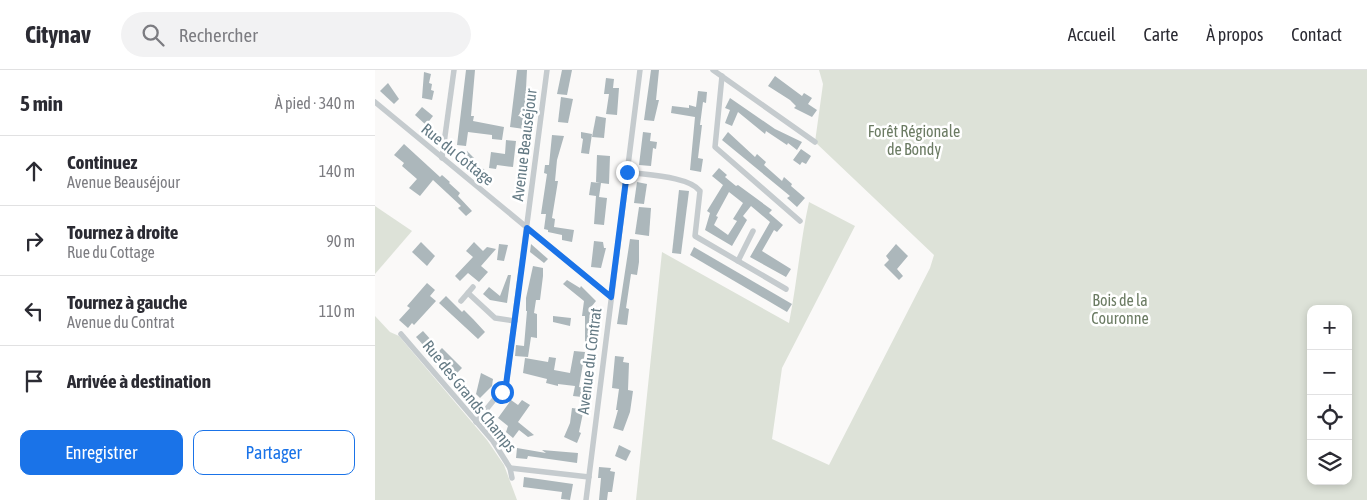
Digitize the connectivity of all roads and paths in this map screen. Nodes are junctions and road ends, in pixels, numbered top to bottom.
1 (454, 70) edge
2 (547, 70) edge
3 (640, 70) edge
4 (713, 70) edge
5 (722, 76) junction
6 (375, 102) edge
7 (815, 142) dead end
8 (442, 158) junction
9 (627, 172) junction
10 (800, 221) dead end
11 (527, 228) junction
12 (753, 230) dead end
13 (738, 261) junction
14 (473, 287) dead end
15 (786, 289) dead end
16 (468, 293) junction
17 (611, 297) junction
18 (461, 301) dead end
19 (515, 321) junction
20 (401, 334) dead end
21 (476, 422) junction
22 (510, 468) junction
23 (589, 477) junction
24 (512, 478) dead end
25 (586, 500) edge

1 - 8 street
2 - 11 street, Avenue Beauséjour
3 - 9 street, Avenue du Contrat
4 - 5 street
5 - 7 street
5 - 10 street
6 - 8 street, Rue du Cottage
8 - 11 street, Rue du Cottage
9 - 13 street
9 - 17 street, Avenue du Contrat
11 - 17 street, Rue du Cottage
11 - 19 street, Avenue Beauséjour
12 - 13 street
13 - 15 street
14 - 16 street
16 - 18 street
16 - 19 street
17 - 23 street, Avenue du Contrat
19 - 21 street, Avenue Beauséjour
20 - 21 street, Rue des Grands Champs
21 - 22 street, Rue des Grands Champs
22 - 23 street
22 - 24 street, Rue des Grands Champs
23 - 25 street, Avenue du Contrat

